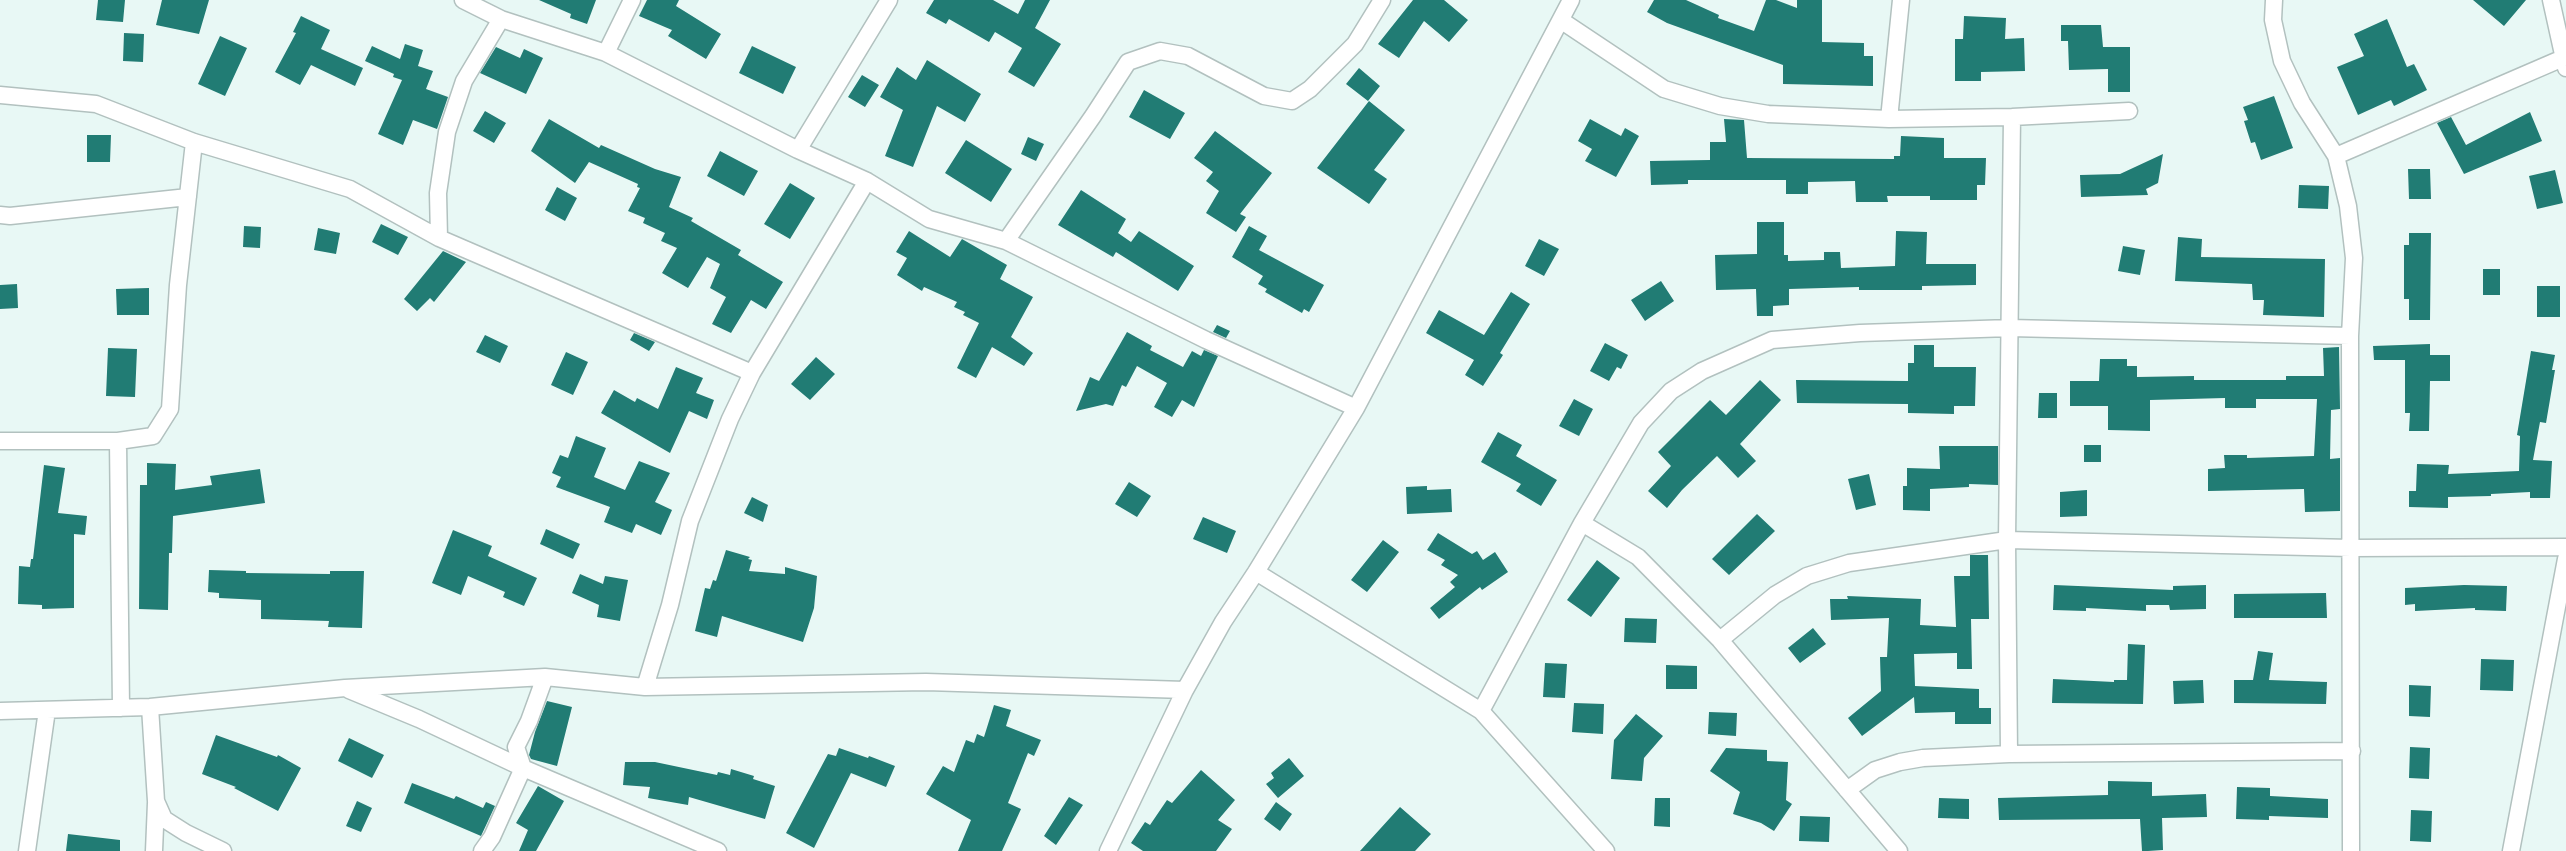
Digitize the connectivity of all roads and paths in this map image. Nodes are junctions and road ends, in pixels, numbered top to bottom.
1 (463, 0) edge
2 (632, 0) edge
3 (889, 0) edge
4 (1382, 0) edge
5 (1571, 0) edge
6 (1901, 0) edge
7 (2274, 0) edge
8 (2551, 0) edge
9 (500, 19) junction
10 (1562, 21) junction
11 (606, 53) junction
12 (2565, 63) edge
13 (0, 95) edge
14 (2129, 111) dead end
15 (2012, 117) junction
16 (1889, 119) junction
17 (194, 142) junction
18 (798, 150) junction
19 (2336, 156) junction
20 (867, 181) junction
21 (188, 197) junction
22 (0, 215) edge
23 (439, 238) junction
24 (1006, 241) junction
25 (2010, 328) junction
26 (2350, 336) junction
27 (752, 373) junction
28 (1356, 408) junction
29 (0, 441) edge
30 (118, 441) junction
31 (1582, 523) junction
32 (2007, 540) junction
33 (2566, 546) edge
34 (2351, 548) junction
35 (2566, 559) edge
36 (1256, 572) junction
37 (1720, 640) junction
38 (545, 676) junction
39 (645, 687) junction
40 (345, 688) junction
41 (1185, 690) junction
42 (150, 707) junction
43 (122, 708) junction
44 (47, 710) junction
45 (0, 711) edge
46 (1481, 711) junction
47 (2352, 751) junction
48 (2009, 754) junction
49 (523, 768) junction
50 (1847, 790) junction
51 (156, 801) junction
52 (1112, 850) edge
53 (27, 851) edge
54 (154, 851) edge
55 (223, 851) edge
56 (482, 851) edge
57 (718, 851) edge
58 (1606, 851) edge
59 (1898, 851) edge
60 (2351, 851) edge
61 (2511, 851) edge

1 - 9 street
2 - 11 street
3 - 18 street
4 - 24 street
5 - 10 street
6 - 16 street
7 - 19 street
8 - 12 street
9 - 11 street
9 - 23 street
10 - 16 street
10 - 28 street
11 - 18 street
12 - 19 street
13 - 17 street
14 - 15 street
15 - 16 street
15 - 25 street
17 - 21 street
17 - 23 street
18 - 20 street
19 - 26 street
20 - 24 street
20 - 27 street
21 - 22 street
21 - 30 street
23 - 27 street
24 - 28 street
25 - 26 street
25 - 31 street
25 - 32 street
26 - 34 street
27 - 39 street
28 - 36 street
29 - 30 street
30 - 43 street
31 - 37 street
31 - 46 street
32 - 34 street
32 - 37 street
32 - 48 street
33 - 34 street
34 - 47 street
35 - 61 street
36 - 41 street
36 - 46 street
37 - 50 street
38 - 39 street
38 - 40 street
38 - 49 street
39 - 41 street
40 - 42 street
40 - 49 street
41 - 52 street
42 - 43 street
42 - 51 street
43 - 44 street
44 - 45 street
44 - 53 street
46 - 58 street
47 - 48 street
47 - 60 street
48 - 50 street
49 - 56 street
49 - 57 street
50 - 59 street
51 - 54 street
51 - 55 street

